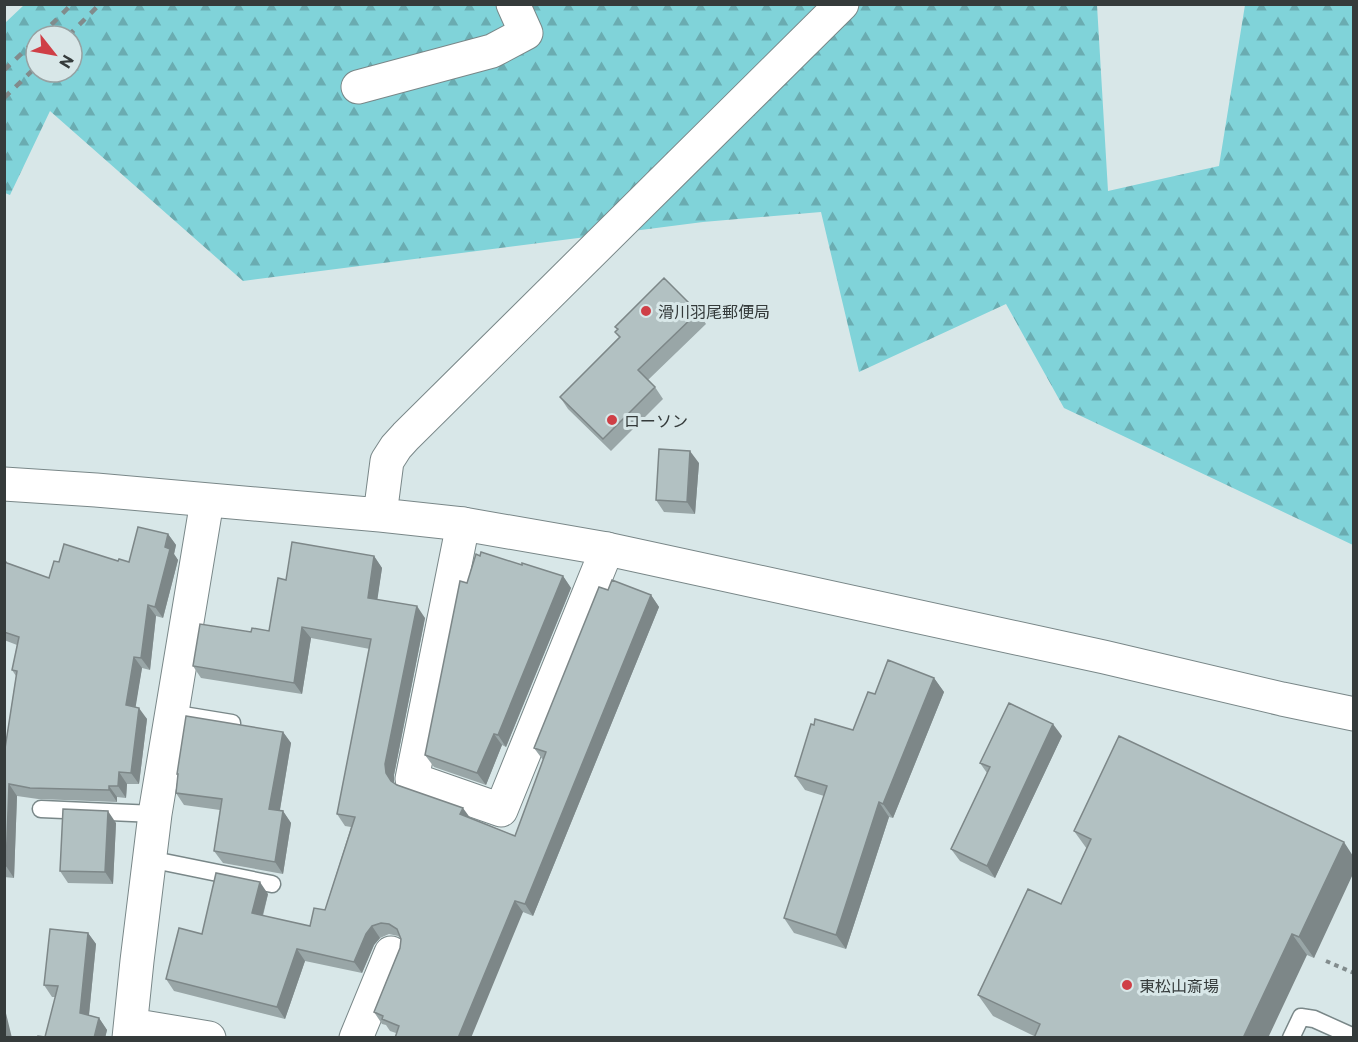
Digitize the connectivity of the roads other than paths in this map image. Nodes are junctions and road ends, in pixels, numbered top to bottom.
1 (513, 4) edge
2 (842, 4) edge
3 (358, 87) dead end
4 (4, 484) edge
5 (207, 501) junction
6 (380, 515) junction
7 (463, 524) junction
8 (607, 549) junction
9 (171, 713) junction
10 (1353, 714) edge
11 (247, 726) edge
12 (41, 809) dead end
13 (155, 814) junction
14 (149, 859) junction
15 (272, 884) dead end
16 (391, 953) dead end
17 (130, 1031) edge
18 (1353, 1037) edge
19 (209, 1038) edge
20 (356, 1038) edge
21 (1291, 1038) edge

1 - 3 street
2 - 6 street
4 - 5 street
5 - 6 street
5 - 9 street
6 - 7 street
7 - 8 street
7 - 8 street
8 - 10 street
9 - 11 lane
9 - 13 street
12 - 13 lane
13 - 14 street
14 - 15 lane
14 - 17 street
16 - 20 street
17 - 19 street
18 - 21 lane

